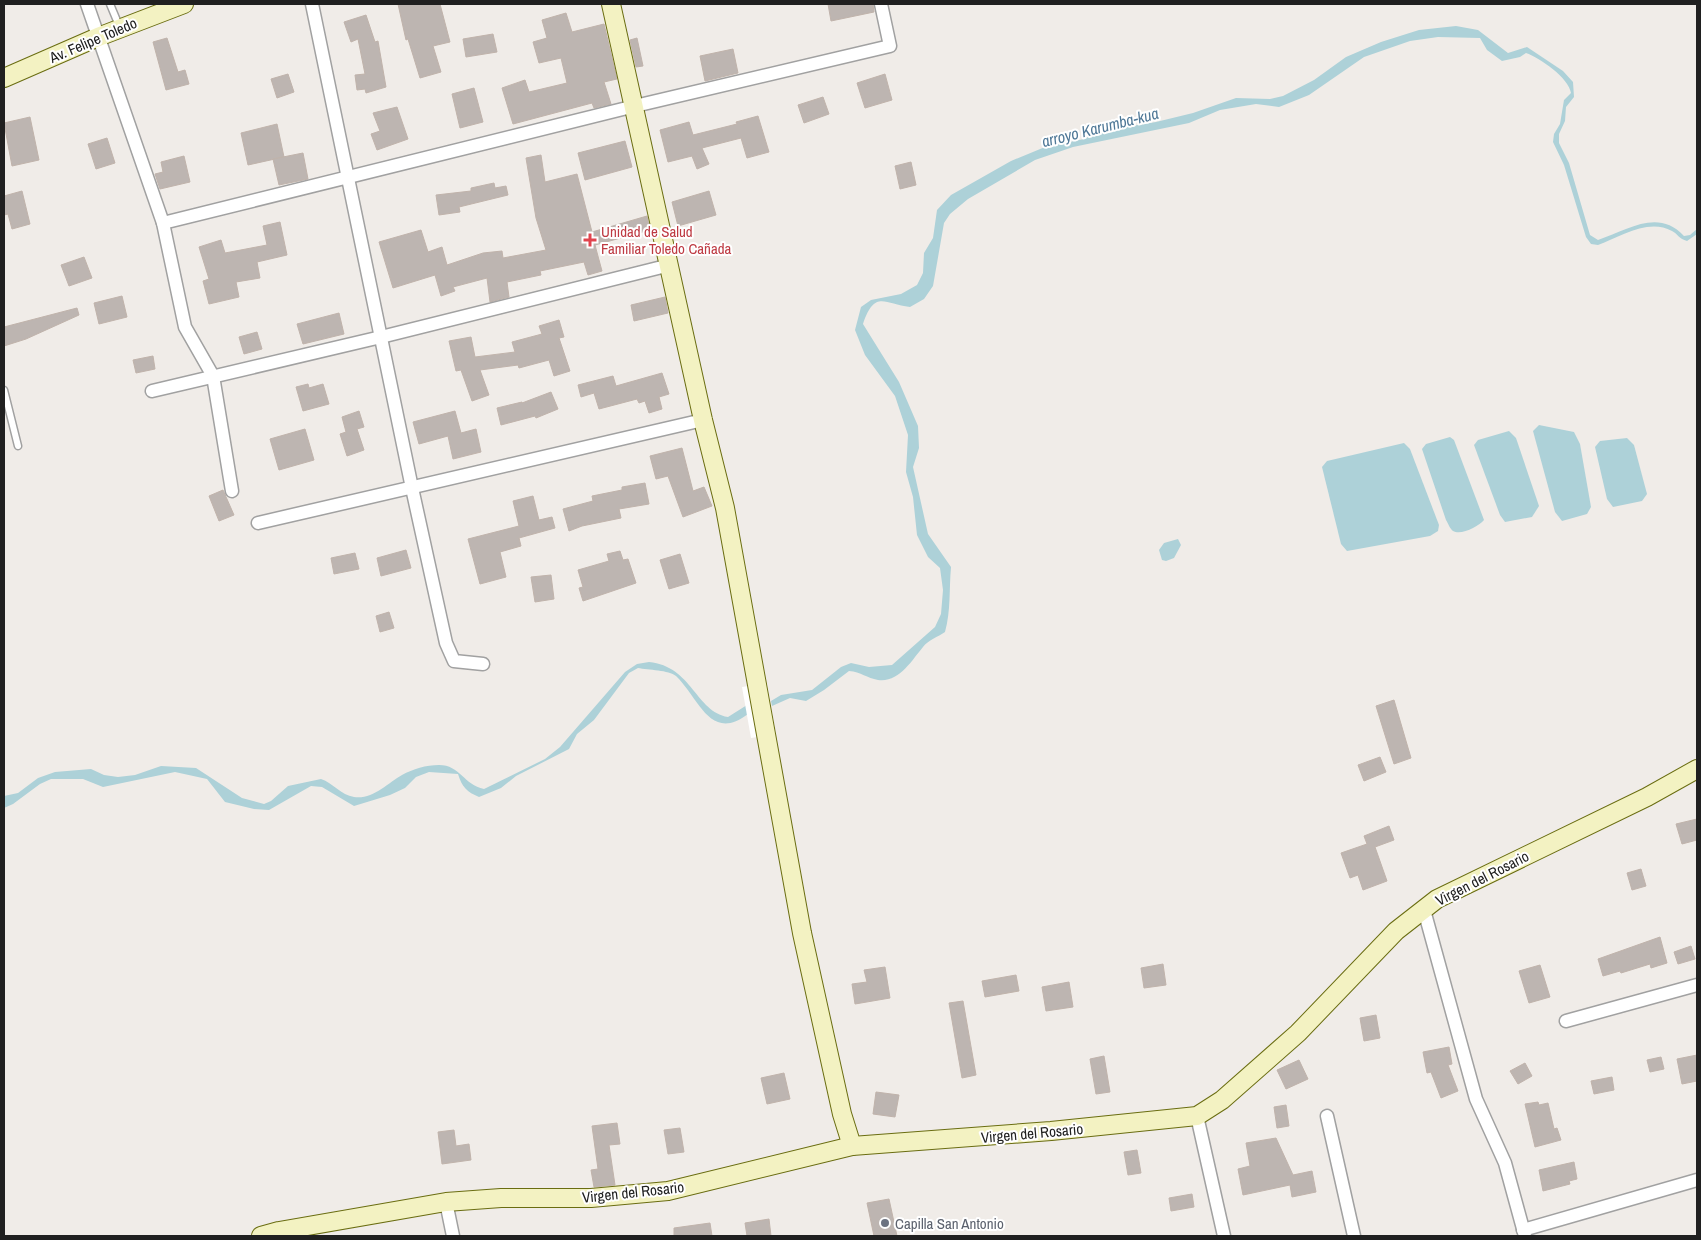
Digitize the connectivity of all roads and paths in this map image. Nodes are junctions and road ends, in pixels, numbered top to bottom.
1 (87, 4) edge
2 (110, 4) edge
3 (312, 4) edge
4 (611, 4) edge
5 (881, 4) edge
6 (173, 6) edge
7 (120, 28) junction
8 (98, 37) junction
9 (4, 78) edge
10 (636, 106) junction
11 (348, 176) junction
12 (163, 223) junction
13 (670, 265) junction
14 (381, 337) junction
15 (213, 376) junction
16 (4, 390) edge
17 (152, 391) dead end
18 (703, 420) junction
19 (18, 446) dead end
20 (412, 488) junction
21 (232, 492) dead end
22 (258, 523) dead end
23 (483, 664) dead end
24 (1697, 769) edge
25 (1424, 910) junction
26 (1697, 985) edge
27 (1566, 1021) dead end
28 (1197, 1116) junction
29 (1327, 1116) dead end
30 (852, 1146) junction
31 (1697, 1180) edge
32 (446, 1202) junction
33 (1524, 1233) edge
34 (280, 1234) edge
35 (261, 1236) edge
36 (453, 1236) edge
37 (1224, 1236) edge
38 (1354, 1236) edge

1 - 8 street
2 - 7 lane
3 - 11 street
4 - 10 street
5 - 10 street
6 - 7 street, Av. Felipe Toledo
7 - 8 street, Av. Felipe Toledo
8 - 9 street, Av. Felipe Toledo
8 - 12 street
10 - 11 street
10 - 13 street
11 - 12 street
11 - 14 street
12 - 15 street
13 - 14 street
13 - 18 street
14 - 15 street
14 - 20 street
15 - 17 street
15 - 21 street
16 - 19 lane
18 - 20 street
18 - 30 street
20 - 22 street
20 - 23 street
24 - 25 street, Virgen del Rosario
25 - 28 street, Virgen del Rosario
25 - 33 street
26 - 27 street
28 - 30 street, Virgen del Rosario
28 - 37 street
29 - 38 street
30 - 32 street, Virgen del Rosario
31 - 33 street
32 - 34 street, Virgen del Rosario
32 - 36 street
34 - 35 street, Virgen del Rosario

